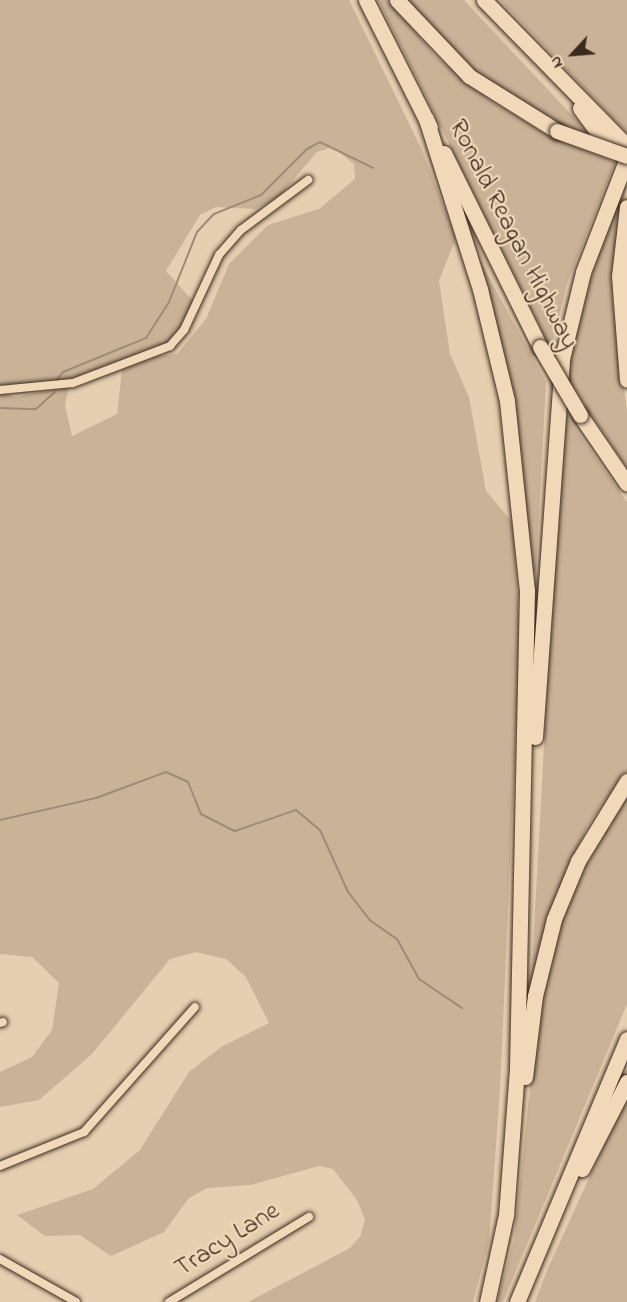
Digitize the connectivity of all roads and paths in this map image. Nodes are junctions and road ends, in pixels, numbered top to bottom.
1 (366, 0) edge
2 (397, 0) edge
3 (484, 0) edge
4 (566, 85) junction
5 (426, 119) junction
6 (627, 146) edge
7 (627, 157) edge
8 (627, 167) edge
9 (308, 180) dead end
10 (627, 207) edge
11 (627, 380) edge
12 (0, 390) edge
13 (627, 484) edge
14 (627, 781) edge
15 (523, 883) junction
16 (195, 1007) dead end
17 (627, 1039) edge
18 (627, 1082) edge
19 (0, 1166) edge
20 (509, 1190) junction
21 (554, 1211) junction
22 (309, 1216) dead end
23 (0, 1259) edge
24 (76, 1302) edge
25 (169, 1302) edge
26 (487, 1302) edge
27 (517, 1302) edge

1 - 5 highway, Ronald Reagan Highway
2 - 7 highway, bridge
3 - 4 highway
4 - 6 highway
4 - 8 highway, bridge
5 - 13 highway, Ronald Reagan Highway, bridge
5 - 15 highway
7 - 15 highway
9 - 12 street
10 - 11 highway
14 - 20 highway
15 - 20 highway
16 - 19 street
17 - 21 highway
18 - 21 highway
20 - 26 highway
21 - 27 highway
22 - 25 street, Tracy Lane
23 - 24 street

